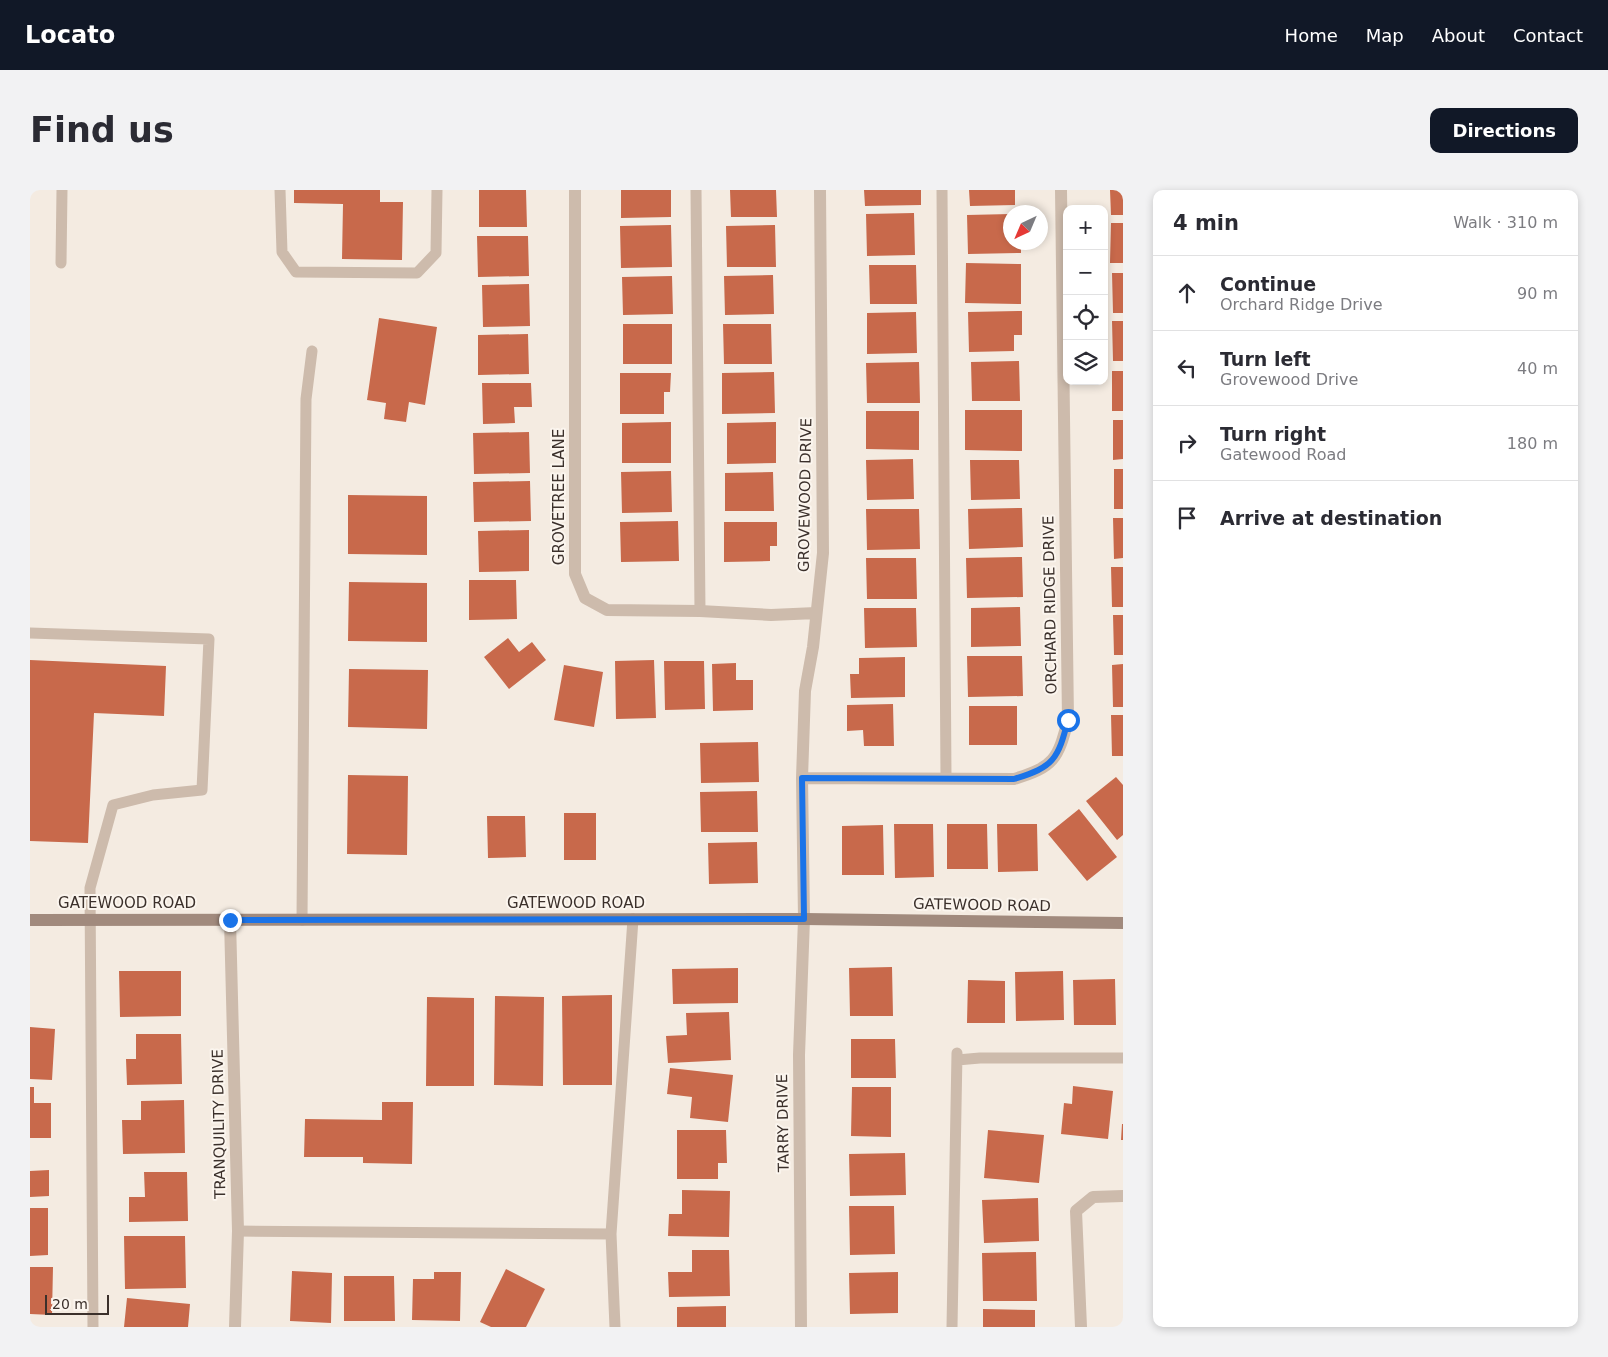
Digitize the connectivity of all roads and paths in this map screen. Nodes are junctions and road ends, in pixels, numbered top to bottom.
1 (62, 190) edge
2 (280, 190) edge
3 (437, 190) edge
4 (575, 190) edge
5 (696, 190) edge
6 (820, 190) edge
7 (942, 190) edge
8 (1062, 190) edge
9 (61, 263) dead end
10 (312, 351) dead end
11 (700, 611) junction
12 (816, 613) junction
13 (30, 633) edge
14 (946, 777) junction
15 (802, 778) junction
16 (89, 919) junction
17 (634, 919) junction
18 (804, 919) junction
19 (30, 920) edge
20 (230, 920) junction
21 (302, 920) junction
22 (1123, 922) edge
23 (1123, 1058) edge
24 (1123, 1196) edge
25 (238, 1231) junction
26 (611, 1234) junction
27 (93, 1327) edge
28 (235, 1327) edge
29 (616, 1327) edge
30 (801, 1327) edge
31 (952, 1327) edge
32 (1081, 1327) edge

1 - 9 lane
2 - 3 lane
4 - 11 street, GROVETREE LANE
5 - 11 lane
6 - 12 street, GROVEWOOD DRIVE
7 - 14 lane
8 - 14 street, ORCHARD RIDGE DRIVE
10 - 21 lane
11 - 12 street, GROVETREE LANE
12 - 15 street, GROVEWOOD DRIVE
13 - 16 lane
14 - 15 street, ORCHARD RIDGE DRIVE
15 - 18 street, GROVEWOOD DRIVE
16 - 19 street, GATEWOOD ROAD
16 - 20 street, GATEWOOD ROAD
16 - 27 lane
17 - 18 street, GATEWOOD ROAD
17 - 21 street, GATEWOOD ROAD
17 - 26 lane
18 - 22 street, GATEWOOD ROAD
18 - 30 street, TARRY DRIVE
20 - 21 street, GATEWOOD ROAD
20 - 25 street, TRANQUILITY DRIVE
23 - 31 lane
24 - 32 street
25 - 26 lane
25 - 28 street, TRANQUILITY DRIVE
26 - 29 lane

